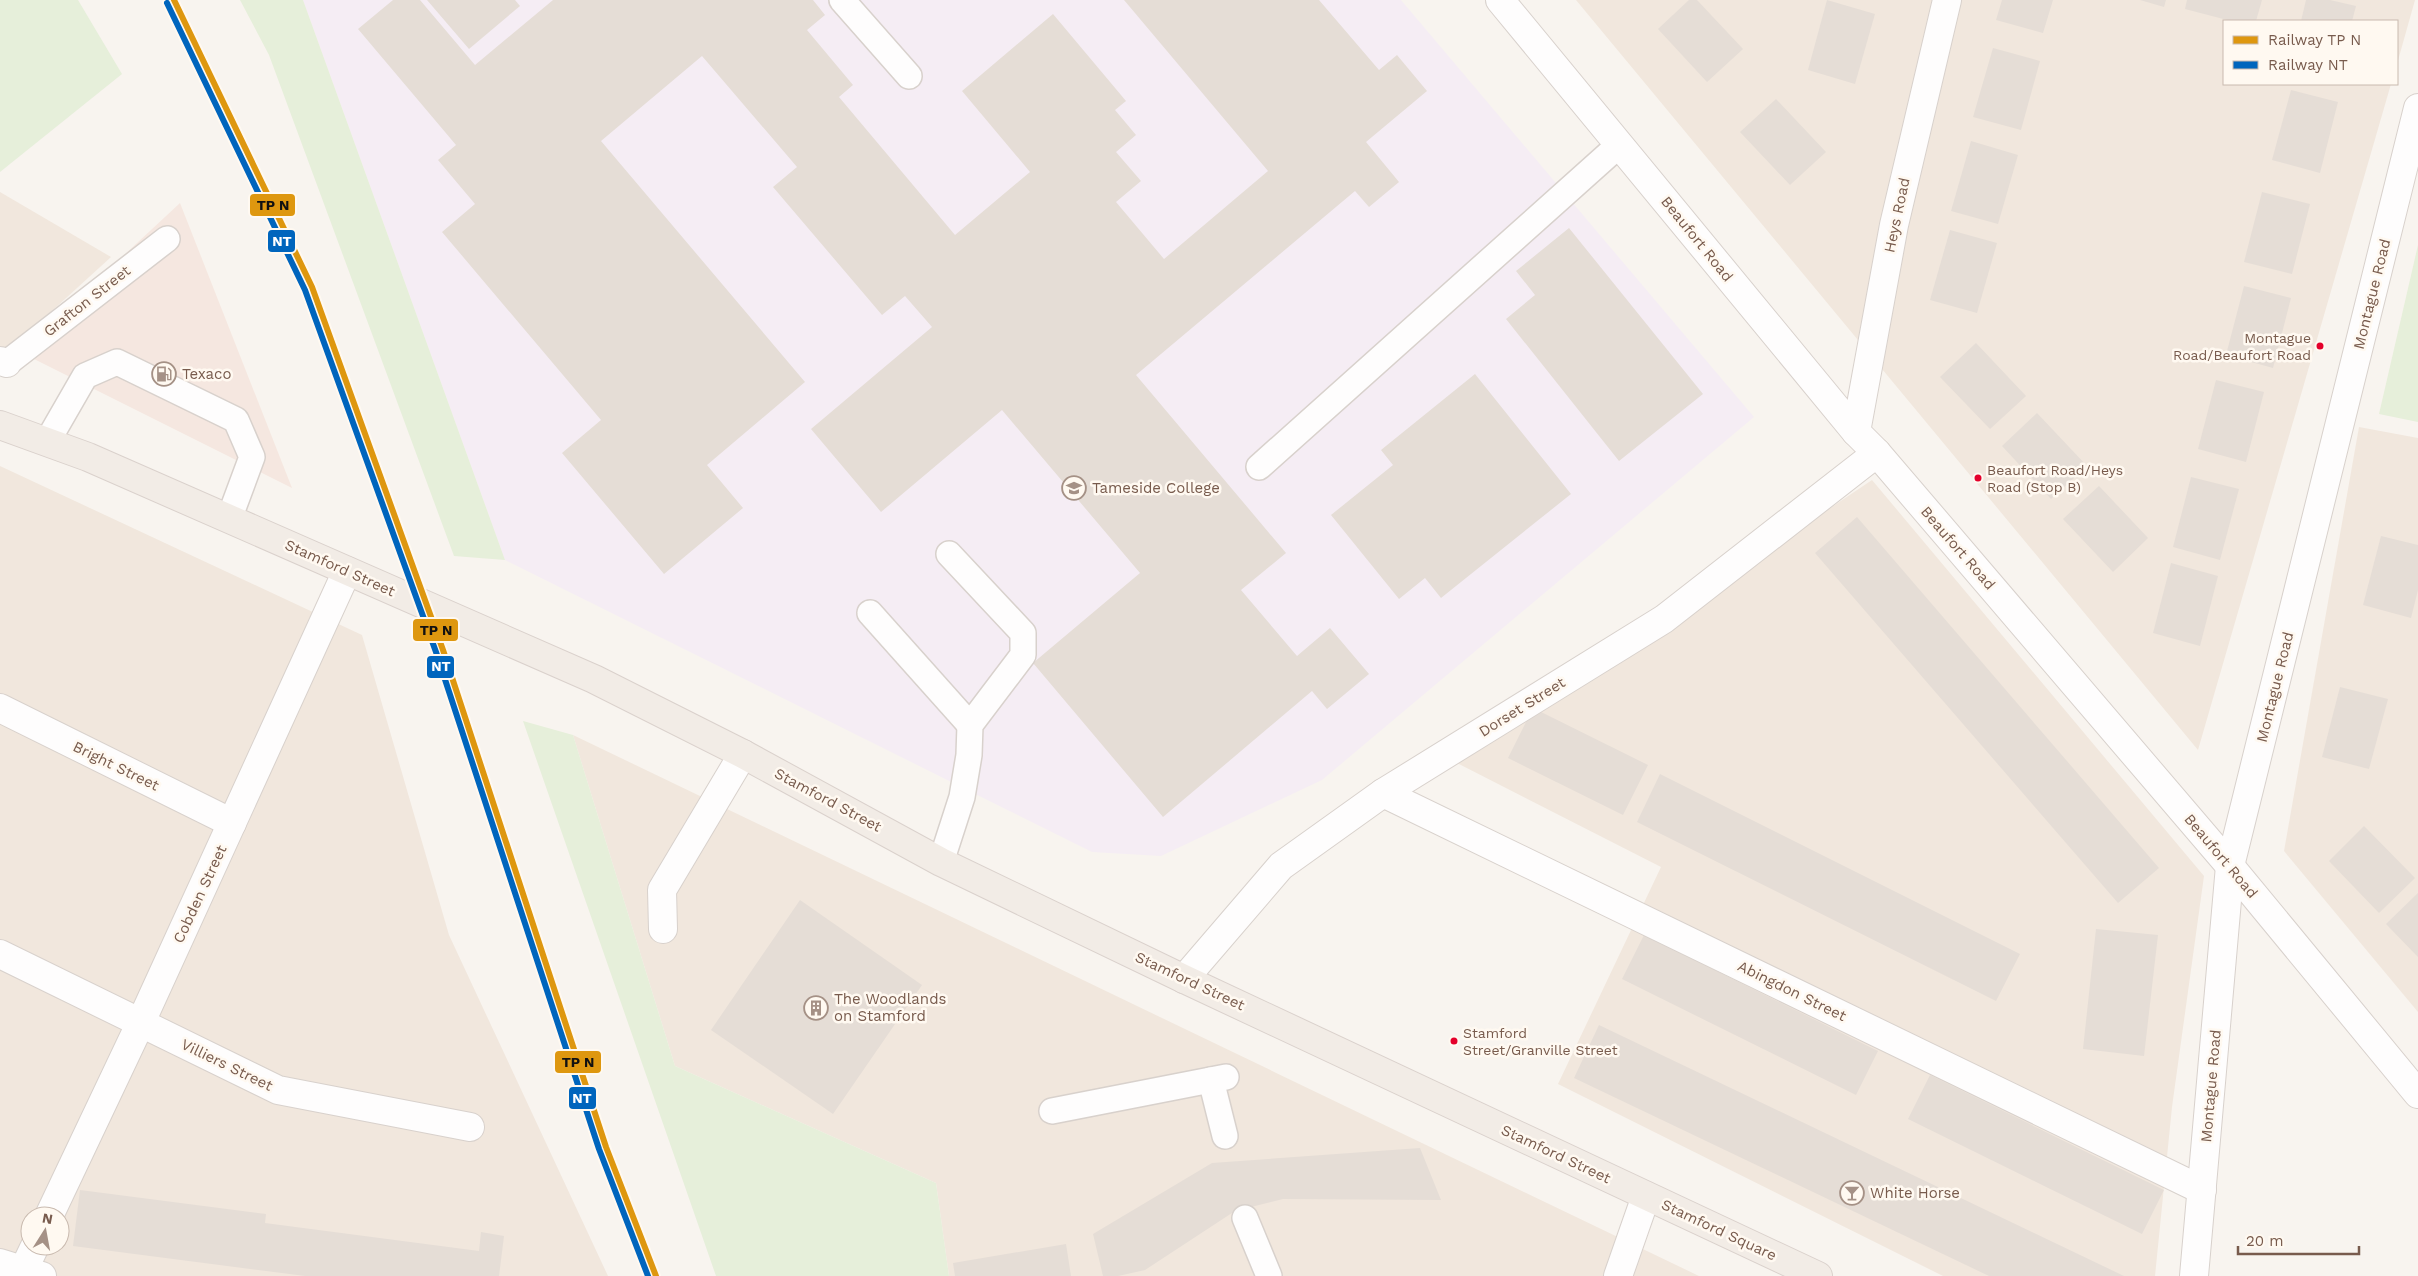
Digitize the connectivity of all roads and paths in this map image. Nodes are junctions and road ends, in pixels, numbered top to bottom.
1 (842, 0) edge
2 (1500, 0) edge
3 (1947, 0) edge
4 (909, 76) dead end
5 (2418, 108) edge
6 (1620, 145) junction
7 (167, 239) dead end
8 (4, 362) edge
9 (0, 425) edge
10 (1856, 432) junction
11 (47, 442) junction
12 (1877, 453) junction
13 (1259, 467) dead end
14 (229, 519) junction
15 (948, 554) dead end
16 (354, 574) junction
17 (870, 612) dead end
18 (0, 708) edge
19 (970, 724) junction
20 (743, 754) junction
21 (1383, 793) junction
22 (232, 823) junction
23 (941, 862) junction
24 (2230, 866) junction
25 (663, 929) dead end
26 (0, 954) edge
27 (1184, 979) junction
28 (141, 1022) junction
29 (2418, 1094) edge
30 (1052, 1111) dead end
31 (470, 1127) dead end
32 (1225, 1136) dead end
33 (2202, 1190) junction
34 (1646, 1196) junction
35 (54, 1206) edge
36 (1245, 1218) dead end
37 (30, 1256) edge
38 (22, 1270) edge
39 (1269, 1276) edge
40 (1618, 1276) edge
41 (1818, 1276) edge
42 (2194, 1276) edge

1 - 4 lane
2 - 6 street, Beaufort Road
3 - 10 street, Heys Road
5 - 24 street, Montague Road
6 - 10 street, Beaufort Road
6 - 13 lane
7 - 8 lane, Grafton Street
9 - 11 highway, Stamford Street
10 - 12 street, Beaufort Road
11 - 14 highway, Stamford Street
11 - 14 lane
12 - 21 street, Dorset Street
12 - 24 street, Beaufort Road
14 - 16 highway, Stamford Street
15 - 19 lane
16 - 20 highway, Stamford Street
16 - 22 street, Cobden Street
17 - 19 lane
18 - 22 street, Bright Street
19 - 23 lane
20 - 23 highway, Stamford Street
20 - 25 street
21 - 27 street, Dorset Street
21 - 33 street, Abingdon Street
22 - 28 street, Cobden Street
23 - 27 highway, Stamford Street
24 - 29 street, Beaufort Road
24 - 33 street, Montague Road
26 - 28 street, Villiers Street
27 - 34 highway, Stamford Street
28 - 31 street, Villiers Street
28 - 35 street, Cobden Street
30 - 32 lane
33 - 42 street, Montague Road
34 - 40 street
34 - 41 highway, Stamford Square
36 - 39 lane
37 - 38 street

